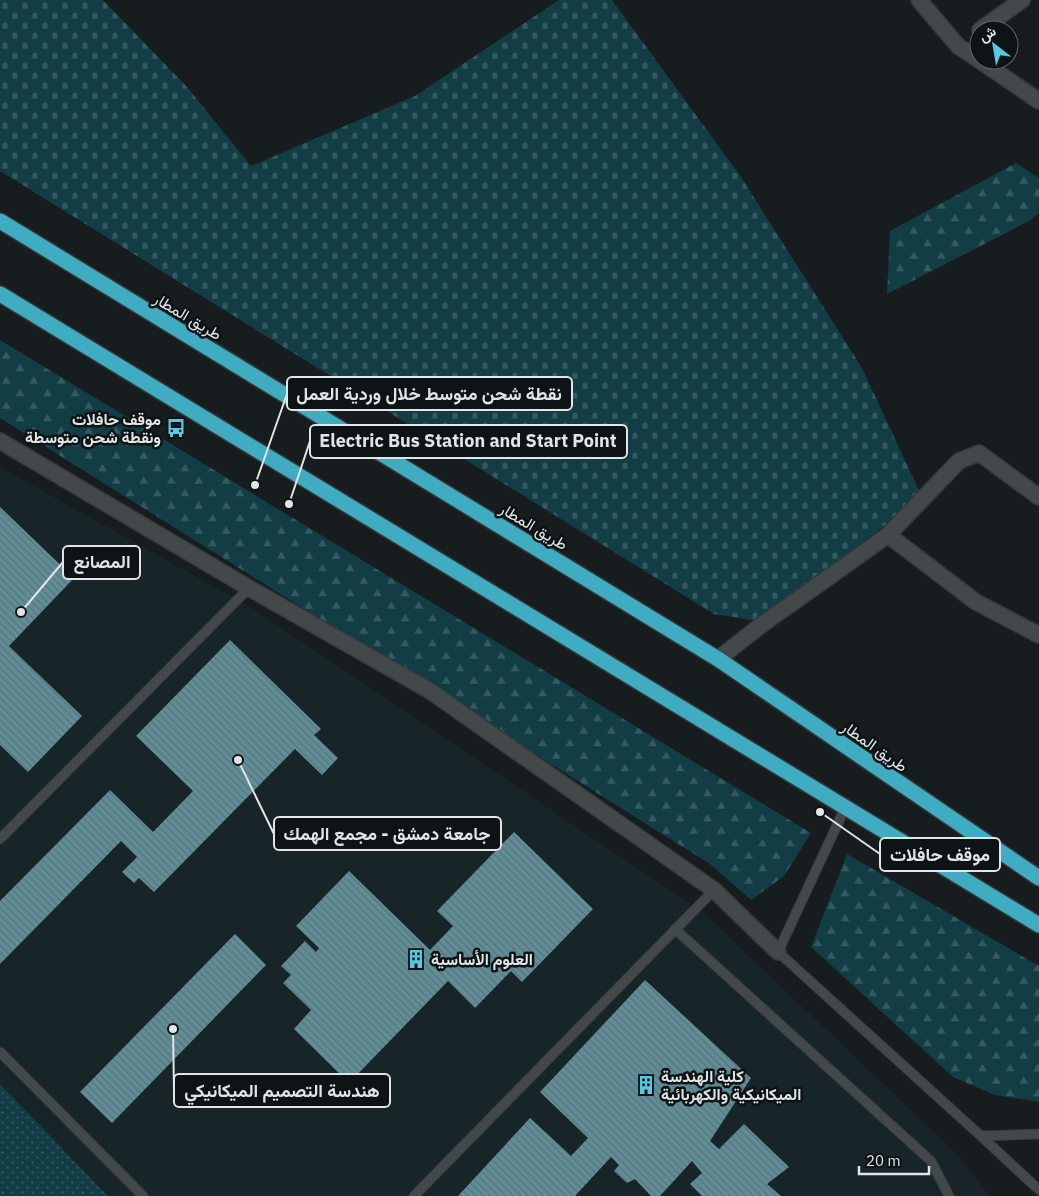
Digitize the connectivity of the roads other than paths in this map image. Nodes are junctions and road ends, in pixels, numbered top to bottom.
1 (919, 0) edge
2 (1022, 0) edge
3 (994, 20) edge
4 (969, 38) edge
5 (958, 46) junction
6 (969, 53) edge
7 (994, 70) edge
8 (1039, 100) edge
9 (0, 221) edge
10 (0, 294) edge
11 (0, 441) edge
12 (1039, 497) edge
13 (888, 535) junction
14 (249, 588) junction
15 (1039, 636) edge
16 (718, 659) junction
17 (845, 808) junction
18 (0, 839) edge
19 (1017, 865) junction
20 (1039, 873) edge
21 (1039, 878) edge
22 (714, 890) junction
23 (1039, 925) edge
24 (676, 930) junction
25 (778, 952) junction
26 (0, 1052) edge
27 (1039, 1134) edge
28 (981, 1136) junction
29 (1039, 1190) edge
30 (143, 1196) edge
31 (414, 1196) edge
32 (949, 1196) edge

1 - 5 street
2 - 3 street
4 - 5 street
5 - 6 street
7 - 8 street
9 - 16 highway, طريق المطار
10 - 17 highway
11 - 14 street
12 - 13 street
13 - 15 street
13 - 16 street
14 - 18 lane
14 - 22 street
16 - 19 highway, طريق المطار
17 - 23 highway
17 - 25 lane
19 - 20 highway
19 - 21 highway, طريق المطار
22 - 24 lane
22 - 25 street
24 - 31 lane
24 - 32 lane
25 - 28 lane
26 - 30 lane
27 - 28 lane
28 - 29 lane

